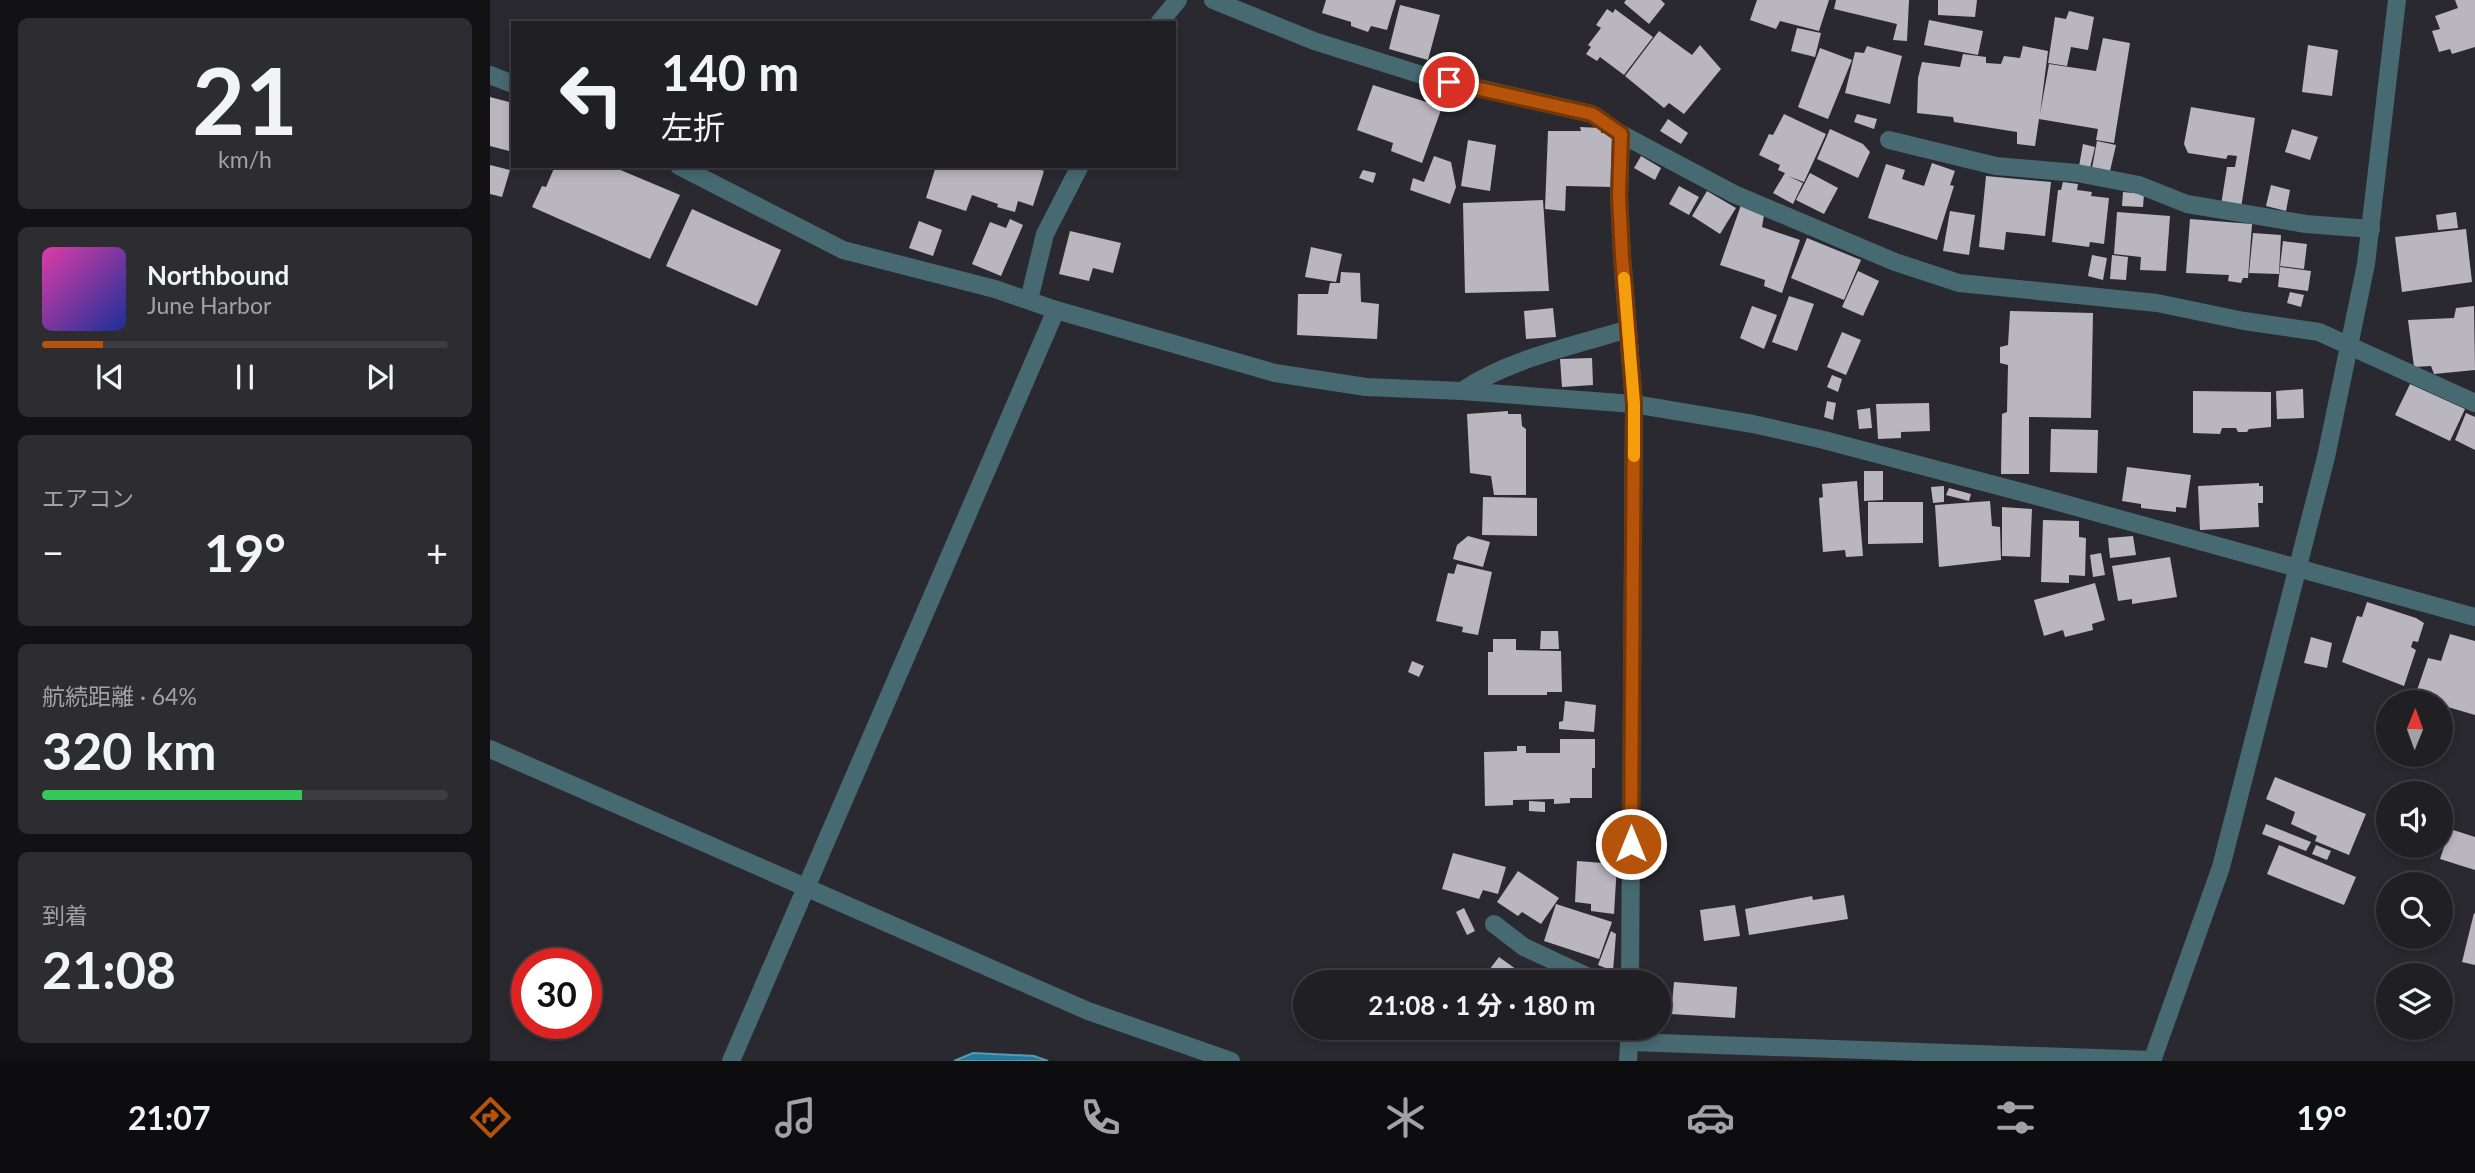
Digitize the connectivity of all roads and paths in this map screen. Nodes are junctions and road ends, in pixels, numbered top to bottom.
1 (1178, 0) edge
2 (1213, 0) edge
3 (2397, 0) edge
4 (1161, 21) edge
5 (490, 75) edge
6 (511, 83) edge
7 (1621, 134) junction
8 (1889, 140) dead end
9 (682, 168) edge
10 (1079, 168) edge
11 (2371, 229) junction
12 (1029, 300) junction
13 (1056, 310) junction
14 (1628, 329) junction
15 (2350, 345) junction
16 (1462, 391) junction
17 (2475, 403) edge
18 (1634, 404) junction
19 (2299, 568) junction
20 (2475, 617) edge
21 (490, 749) edge
22 (805, 889) junction
23 (1494, 924) dead end
24 (1573, 970) edge
25 (1630, 970) edge
26 (1671, 1037) edge
27 (1630, 1040) edge
28 (731, 1061) edge
29 (1231, 1061) edge
30 (1628, 1061) edge
31 (2152, 1061) edge

1 - 4 street
2 - 7 street
3 - 11 street
5 - 6 street
7 - 14 street
7 - 15 street
8 - 11 street
9 - 12 street
10 - 12 street
11 - 15 street
12 - 13 street
13 - 16 street
13 - 22 street
14 - 16 street
14 - 18 street
15 - 17 street
15 - 19 street
16 - 18 street
18 - 19 street
18 - 25 street
19 - 20 street
19 - 31 street
21 - 22 street
22 - 28 street
22 - 29 street
23 - 24 street
26 - 31 street
27 - 30 street

